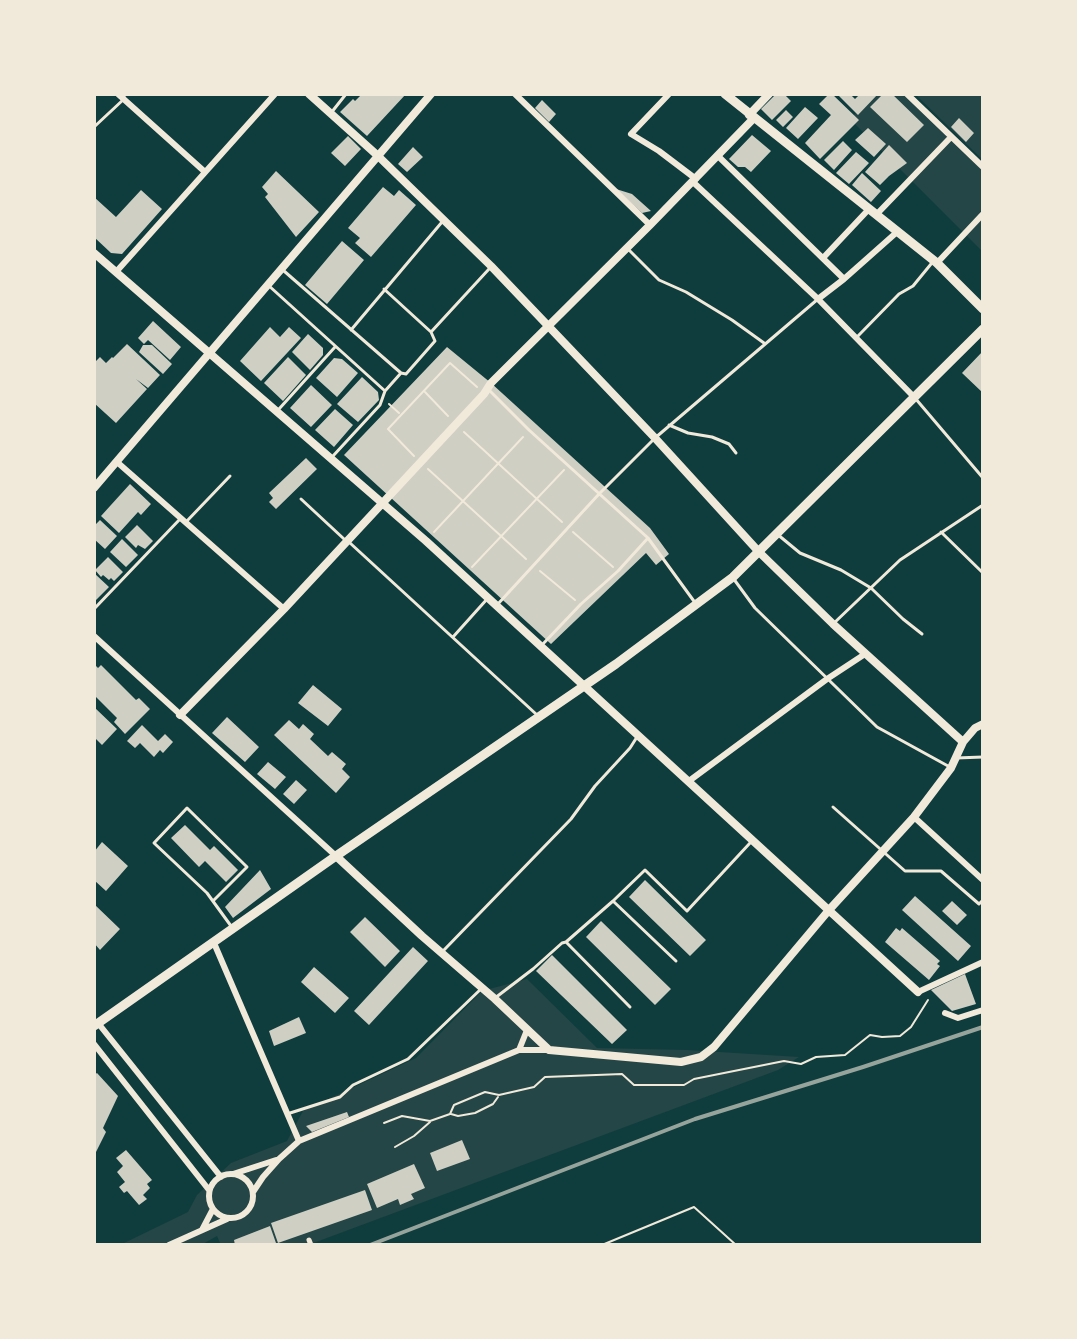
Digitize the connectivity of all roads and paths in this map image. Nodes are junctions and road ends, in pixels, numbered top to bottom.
1 (275, 94) edge
2 (309, 94) edge
3 (346, 94) edge
4 (431, 94) edge
5 (515, 94) edge
6 (669, 94) edge
7 (725, 94) edge
8 (769, 94) edge
9 (907, 94) edge
10 (122, 96) edge
11 (331, 113) junction
12 (751, 117) junction
13 (94, 127) edge
14 (951, 137) junction
15 (377, 155) junction
16 (718, 156) junction
17 (983, 167) edge
18 (205, 172) junction
19 (694, 180) junction
20 (873, 212) junction
21 (983, 214) edge
22 (444, 219) junction
23 (650, 225) junction
24 (897, 232) junction
25 (627, 248) junction
26 (94, 253) edge
27 (823, 258) junction
28 (935, 262) junction
29 (491, 266) junction
30 (282, 269) junction
31 (116, 272) junction
32 (844, 279) junction
33 (268, 285) junction
34 (384, 289) junction
35 (818, 299) junction
36 (983, 309) edge
37 (547, 326) junction
38 (983, 329) edge
39 (351, 330) junction
40 (431, 332) junction
41 (856, 338) junction
42 (765, 344) junction
43 (335, 347) junction
44 (210, 354) junction
45 (401, 373) junction
46 (385, 391) junction
47 (424, 391) junction
48 (485, 391) junction
49 (383, 397) junction
50 (915, 398) junction
51 (277, 412) junction
52 (401, 415) junction
53 (456, 424) junction
54 (669, 425) junction
55 (529, 430) junction
56 (655, 438) junction
57 (736, 453) dead end
58 (331, 458) junction
59 (117, 462) junction
60 (420, 462) junction
61 (498, 463) junction
62 (568, 467) junction
63 (230, 476) dead end
64 (983, 478) edge
65 (94, 488) edge
66 (599, 494) junction
67 (536, 498) junction
68 (301, 499) dead end
69 (463, 501) junction
70 (382, 503) junction
71 (983, 505) edge
72 (184, 520) junction
73 (568, 527) junction
74 (941, 532) junction
75 (777, 534) junction
76 (501, 535) junction
77 (648, 538) junction
78 (347, 541) junction
79 (426, 541) junction
80 (759, 552) junction
81 (533, 566) junction
82 (618, 571) junction
83 (983, 573) edge
84 (464, 575) junction
85 (733, 577) junction
86 (871, 588) junction
87 (488, 598) junction
88 (581, 604) junction
89 (696, 604) junction
90 (496, 605) junction
91 (94, 609) edge
92 (284, 609) junction
93 (833, 624) junction
94 (922, 634) dead end
95 (94, 636) edge
96 (453, 638) junction
97 (540, 647) junction
98 (865, 654) junction
99 (827, 679) junction
100 (583, 686) junction
101 (180, 715) junction
102 (539, 717) junction
103 (983, 724) edge
104 (638, 737) junction
105 (963, 742) junction
106 (983, 757) edge
107 (956, 758) junction
108 (951, 768) junction
109 (689, 781) junction
110 (833, 807) dead end
111 (914, 817) junction
112 (753, 840) junction
113 (882, 852) junction
114 (336, 856) junction
115 (983, 880) edge
116 (983, 900) edge
117 (213, 901) junction
118 (613, 901) junction
119 (829, 910) junction
120 (233, 929) junction
121 (566, 942) junction
122 (214, 943) junction
123 (441, 952) junction
124 (676, 961) dead end
125 (983, 962) edge
126 (482, 988) junction
127 (918, 992) joint
128 (495, 999) junction
129 (928, 1000) dead end
130 (630, 1007) dead end
131 (983, 1010) edge
132 (945, 1013) dead end
133 (96, 1025) edge
134 (527, 1030) junction
135 (94, 1044) edge
136 (519, 1050) junction
137 (549, 1050) junction
138 (499, 1095) junction
139 (287, 1114) junction
140 (450, 1114) junction
141 (430, 1121) junction
142 (384, 1123) dead end
143 (299, 1141) junction
144 (395, 1147) dead end
145 (279, 1159) junction
146 (229, 1175) junction
147 (221, 1177) junction
148 (209, 1190) junction
149 (253, 1192) junction
150 (213, 1209) junction
151 (227, 1219) junction
152 (202, 1230) junction
153 (169, 1245) edge
154 (602, 1245) edge
155 (736, 1245) edge

1 - 18 street
2 - 11 street
3 - 11 lane
4 - 15 street
5 - 23 street
6 - 19 street
7 - 12 main road
8 - 12 street
9 - 14 street
10 - 13 lane
10 - 18 street
11 - 15 street
12 - 16 street
12 - 20 main road
14 - 17 street
14 - 20 street
15 - 22 street
15 - 30 street
16 - 19 street
16 - 27 street
18 - 31 street
19 - 23 street
19 - 35 street
20 - 24 main road
20 - 27 street
21 - 28 street
22 - 29 street
22 - 34 lane
23 - 25 street
24 - 28 main road
24 - 32 street
25 - 37 street
25 - 42 lane
26 - 31 street
27 - 32 street
28 - 36 main road
28 - 41 lane
29 - 37 street
29 - 40 lane
30 - 33 street
30 - 39 lane
31 - 44 street
32 - 35 street
33 - 43 lane
33 - 44 street
34 - 39 lane
34 - 40 lane
35 - 41 street
35 - 42 lane
37 - 48 street
37 - 56 street
38 - 50 main road
39 - 45 lane
40 - 45 lane
41 - 50 street
42 - 54 lane
43 - 46 lane
43 - 51 lane
44 - 51 street
44 - 59 street
45 - 46 lane
46 - 49 lane
47 - 48 path
47 - 52 path
47 - 53 path
48 - 53 street
48 - 55 lane
49 - 52 path
49 - 58 lane
50 - 64 lane
50 - 75 main road
51 - 58 street
52 - 60 path
53 - 60 street
53 - 61 path
54 - 56 lane
54 - 57 lane
55 - 61 path
55 - 62 lane
56 - 66 lane
56 - 80 street
58 - 70 street
59 - 65 street
59 - 72 street
60 - 69 path
60 - 70 street
61 - 67 path
61 - 69 path
62 - 66 lane
62 - 67 path
63 - 72 lane
66 - 73 lane
66 - 77 lane
67 - 73 path
67 - 76 path
68 - 78 lane
69 - 76 path
69 - 79 path
70 - 78 street
70 - 79 street
71 - 74 lane
72 - 91 lane
72 - 92 street
73 - 81 lane
73 - 82 path
74 - 83 lane
74 - 86 lane
75 - 80 main road
75 - 86 lane
76 - 81 path
76 - 84 path
77 - 82 lane
77 - 89 lane
78 - 92 street
78 - 96 lane
79 - 84 street
80 - 85 main road
80 - 93 street
81 - 88 path
81 - 90 lane
82 - 88 lane
84 - 87 street
85 - 89 main road
85 - 99 lane
86 - 93 lane
86 - 94 lane
87 - 90 street
87 - 96 lane
88 - 97 lane
89 - 100 main road
90 - 97 street
92 - 101 street
93 - 98 street
95 - 101 street
96 - 102 lane
97 - 100 street
98 - 99 street
98 - 105 street
99 - 108 lane
99 - 109 street
100 - 102 main road
100 - 104 street
101 - 114 street
102 - 114 main road
103 - 105 street
104 - 109 street
104 - 123 lane
105 - 107 street
106 - 107 lane
107 - 108 street
108 - 111 street
109 - 112 street
110 - 113 lane
111 - 113 street
111 - 115 street
112 - 118 lane
112 - 119 street
113 - 116 lane
113 - 119 street
114 - 120 main road
114 - 123 street
117 - 117 lane
117 - 120 lane
118 - 121 lane
118 - 124 lane
119 - 127 street
119 - 137 street
120 - 122 main road
121 - 128 lane
121 - 130 lane
122 - 133 main road
122 - 139 street
123 - 126 street
125 - 127 street
126 - 128 street
126 - 139 lane
128 - 134 street
129 - 138 path
131 - 132 street
133 - 147 street
134 - 136 street
134 - 137 street
135 - 148 street
136 - 137 street
136 - 143 street
138 - 140 path
138 - 140 path
139 - 143 street
140 - 141 path
141 - 142 path
141 - 144 path
143 - 145 street
145 - 146 street
145 - 149 street
146 - 147 street
146 - 149 street
147 - 148 street
148 - 150 street
149 - 151 street
150 - 151 street
150 - 152 street
151 - 152 street
152 - 153 street
154 - 155 path

